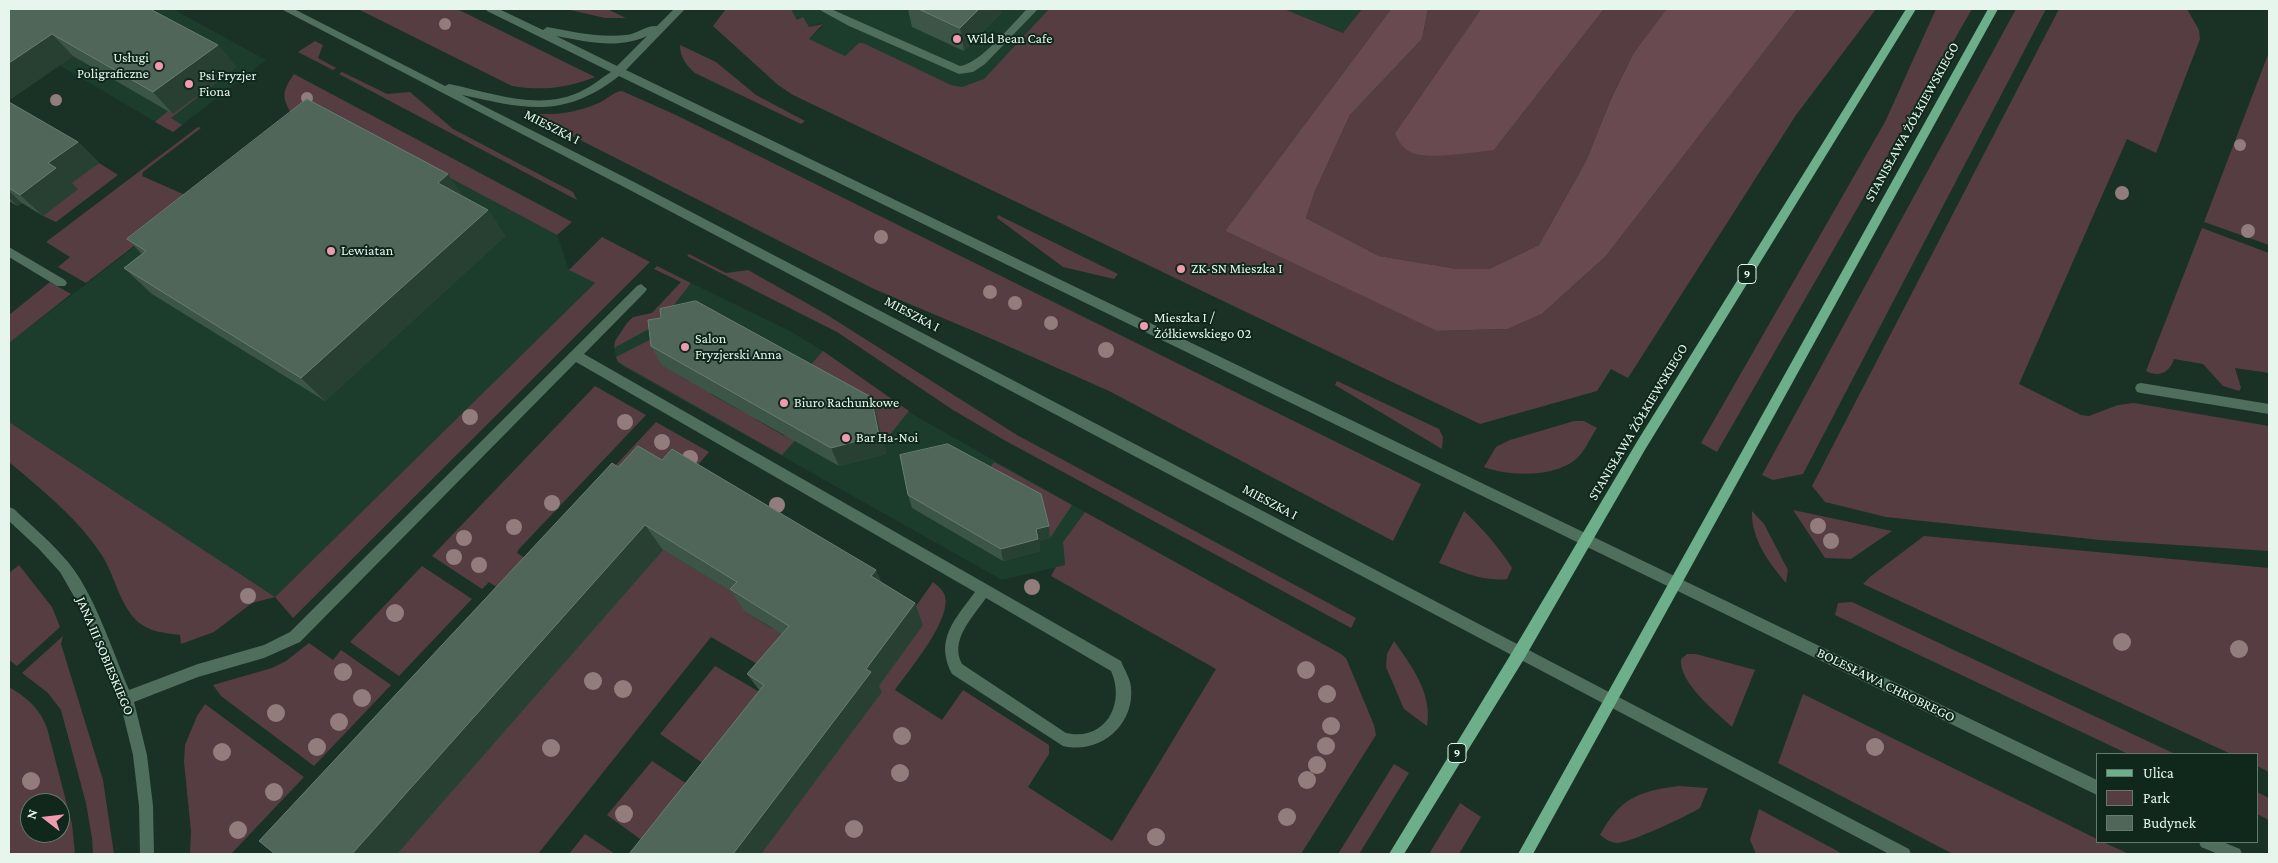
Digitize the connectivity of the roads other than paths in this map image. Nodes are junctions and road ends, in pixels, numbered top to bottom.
1 (286, 9) edge
2 (491, 9) edge
3 (680, 9) edge
4 (823, 9) edge
5 (1032, 9) edge
6 (1911, 9) edge
7 (1993, 9) edge
8 (662, 26) junction
9 (530, 28) junction
10 (618, 70) junction
11 (434, 85) junction
12 (9, 250) edge
13 (61, 283) dead end
14 (641, 289) dead end
15 (575, 355) junction
16 (2141, 388) dead end
17 (2269, 409) edge
18 (9, 513) edge
19 (1587, 541) junction
20 (1674, 583) junction
21 (984, 590) junction
22 (1519, 654) junction
23 (126, 698) junction
24 (1609, 701) junction
25 (2096, 788) edge
26 (2208, 843) edge
27 (147, 854) edge
28 (1396, 854) edge
29 (1524, 854) edge
30 (1904, 854) edge
31 (2236, 854) edge

1 - 11 street, MIESZKA I
2 - 9 street
3 - 8 street
4 - 5 street
6 - 19 main road, STANISŁAWA ŻÓŁKIEWSKIEGO / 9
7 - 20 main road, STANISŁAWA ŻÓŁKIEWSKIEGO
8 - 9 street
8 - 10 street
9 - 10 street
10 - 11 street
10 - 19 street
11 - 22 street, MIESZKA I
12 - 13 street
14 - 15 street
15 - 21 street
15 - 23 street
16 - 17 street
18 - 23 street, JANA III SOBIESKIEGO
19 - 20 street
19 - 22 main road, STANISŁAWA ŻÓŁKIEWSKIEGO / 9
20 - 24 main road, STANISŁAWA ŻÓŁKIEWSKIEGO
20 - 25 street, BOLESŁAWA CHROBREGO
21 - 21 street
22 - 24 street
22 - 28 main road, STANISŁAWA ŻÓŁKIEWSKIEGO / 9
23 - 27 street, JANA III SOBIESKIEGO
24 - 29 main road, STANISŁAWA ŻÓŁKIEWSKIEGO
24 - 30 street
26 - 31 street

